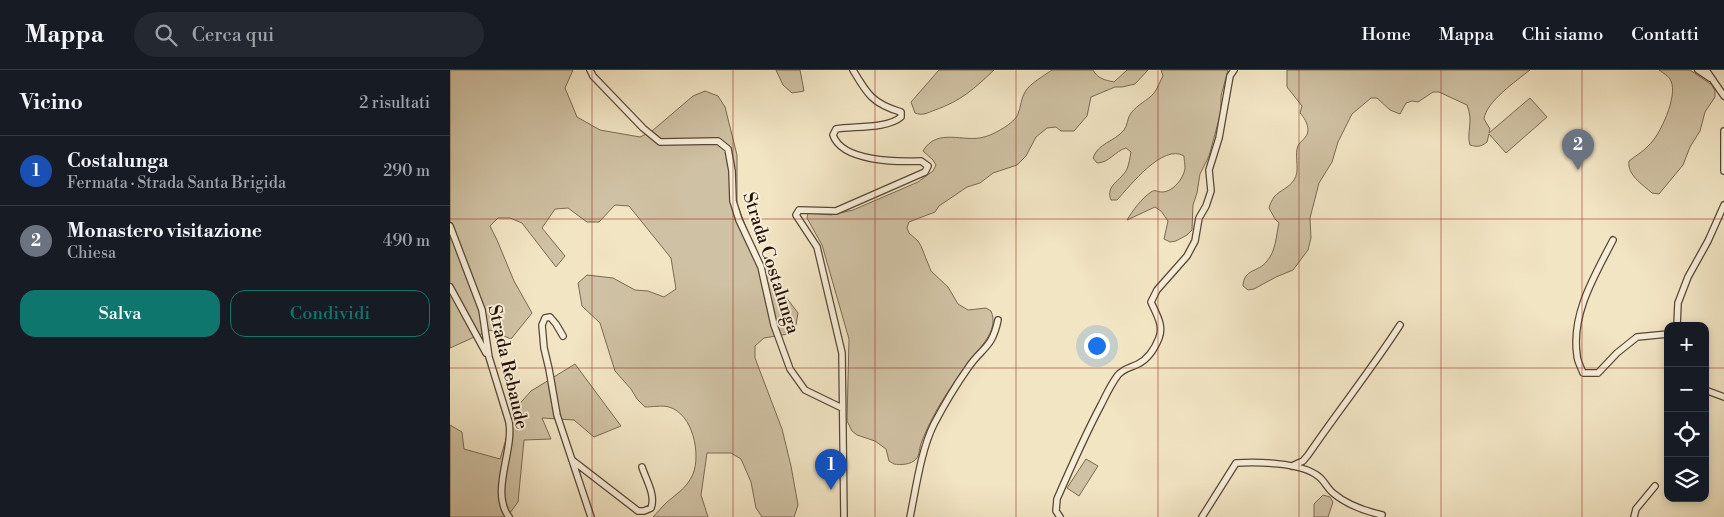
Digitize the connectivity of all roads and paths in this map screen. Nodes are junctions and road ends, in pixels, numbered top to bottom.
1 (590, 70) edge
2 (853, 70) edge
3 (1234, 70) edge
4 (1698, 70) edge
5 (1706, 70) edge
6 (1716, 82) junction
7 (1724, 96) edge
8 (1724, 131) edge
9 (1724, 171) edge
10 (1724, 205) edge
11 (450, 226) edge
12 (1613, 240) dead end
13 (450, 288) edge
14 (998, 320) dead end
15 (1677, 322) edge
16 (1400, 326) dead end
17 (1664, 334) edge
18 (563, 336) dead end
19 (489, 357) junction
20 (1709, 391) edge
21 (1724, 397) edge
22 (842, 408) junction
23 (572, 459) junction
24 (1292, 466) junction
25 (642, 467) dead end
26 (1655, 486) dead end
27 (1382, 515) dead end
28 (508, 517) edge
29 (591, 517) edge
30 (844, 517) edge
31 (910, 517) edge
32 (1060, 517) edge
33 (1202, 517) edge
34 (1634, 517) edge

1 - 22 street, Strada Costalunga
2 - 22 street
3 - 32 street
4 - 6 street
5 - 6 street
6 - 7 street
8 - 9 street
10 - 15 street
11 - 19 street, Strada Rebaude
12 - 17 street
13 - 19 street
14 - 31 street
16 - 24 street
18 - 23 street
19 - 28 street, Strada Rebaude
20 - 21 street
22 - 30 street
23 - 25 street
23 - 29 street
24 - 27 street
24 - 33 street
26 - 34 street

